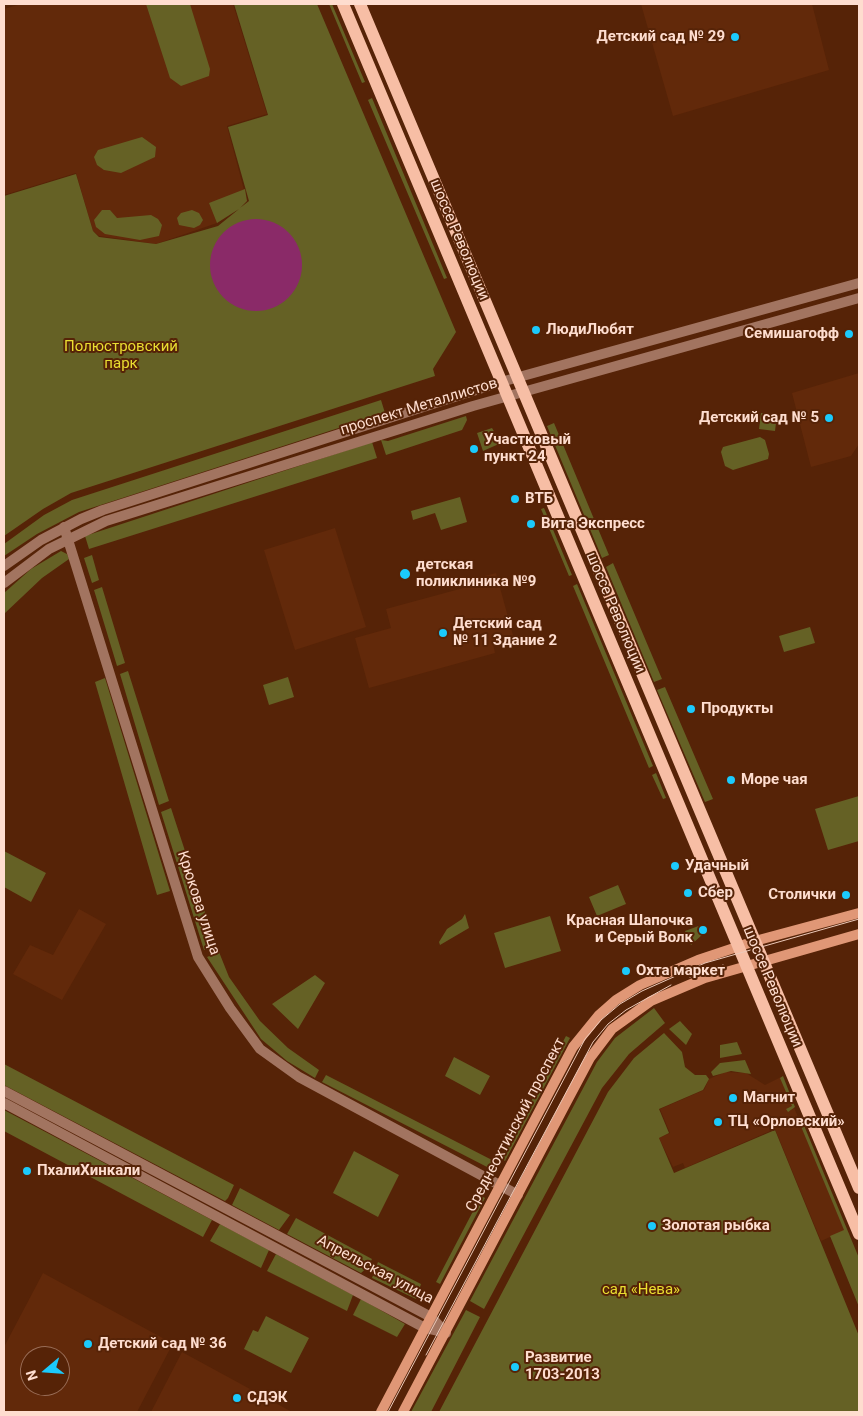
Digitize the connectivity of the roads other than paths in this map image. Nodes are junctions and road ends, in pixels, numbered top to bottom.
1 (343, 4) edge
2 (360, 4) edge
3 (859, 283) edge
4 (859, 298) edge
5 (516, 377) junction
6 (500, 382) junction
7 (522, 392) junction
8 (507, 396) junction
9 (64, 527) junction
10 (69, 538) junction
11 (4, 566) edge
12 (4, 583) edge
13 (859, 913) edge
14 (859, 934) edge
15 (755, 941) junction
16 (737, 946) junction
17 (762, 960) junction
18 (745, 965) junction
19 (4, 1090) edge
20 (4, 1103) edge
21 (501, 1186) junction
22 (859, 1188) edge
23 (518, 1195) junction
24 (859, 1234) edge
25 (431, 1317) junction
26 (425, 1328) junction
27 (446, 1332) junction
28 (381, 1412) edge
29 (402, 1412) edge

1 - 6 main road, шоссе Революции
2 - 5 main road, шоссе Революции
3 - 5 street, проспект Металлистов
4 - 7 street, проспект Металлистов
5 - 6 street, проспект Металлистов
5 - 7 main road, шоссе Революции
6 - 8 main road, шоссе Революции
6 - 9 street, проспект Металлистов
7 - 8 street, проспект Металлистов
7 - 15 main road, шоссе Революции
8 - 10 street, проспект Металлистов
8 - 16 main road, шоссе Революции
9 - 10 street, Крюкова улица
9 - 11 street, проспект Металлистов
10 - 12 street, проспект Металлистов
10 - 21 street, Крюкова улица
13 - 15 main road, Среднеохтинский проспект
14 - 17 main road
15 - 16 main road, Среднеохтинский проспект
15 - 17 main road, шоссе Революции
16 - 18 main road, шоссе Революции
16 - 21 main road, Среднеохтинский проспект
17 - 18 main road
17 - 22 main road, шоссе Революции
18 - 23 main road
18 - 24 main road, шоссе Революции
19 - 25 street, Апрельская улица
20 - 26 street, Апрельская улица
21 - 23 street, Крюкова улица
21 - 25 main road, Среднеохтинский проспект
23 - 27 main road
25 - 26 main road, Среднеохтинский проспект
25 - 27 street, Апрельская улица
26 - 27 street, Апрельская улица
26 - 28 main road, Среднеохтинский проспект
27 - 29 main road

